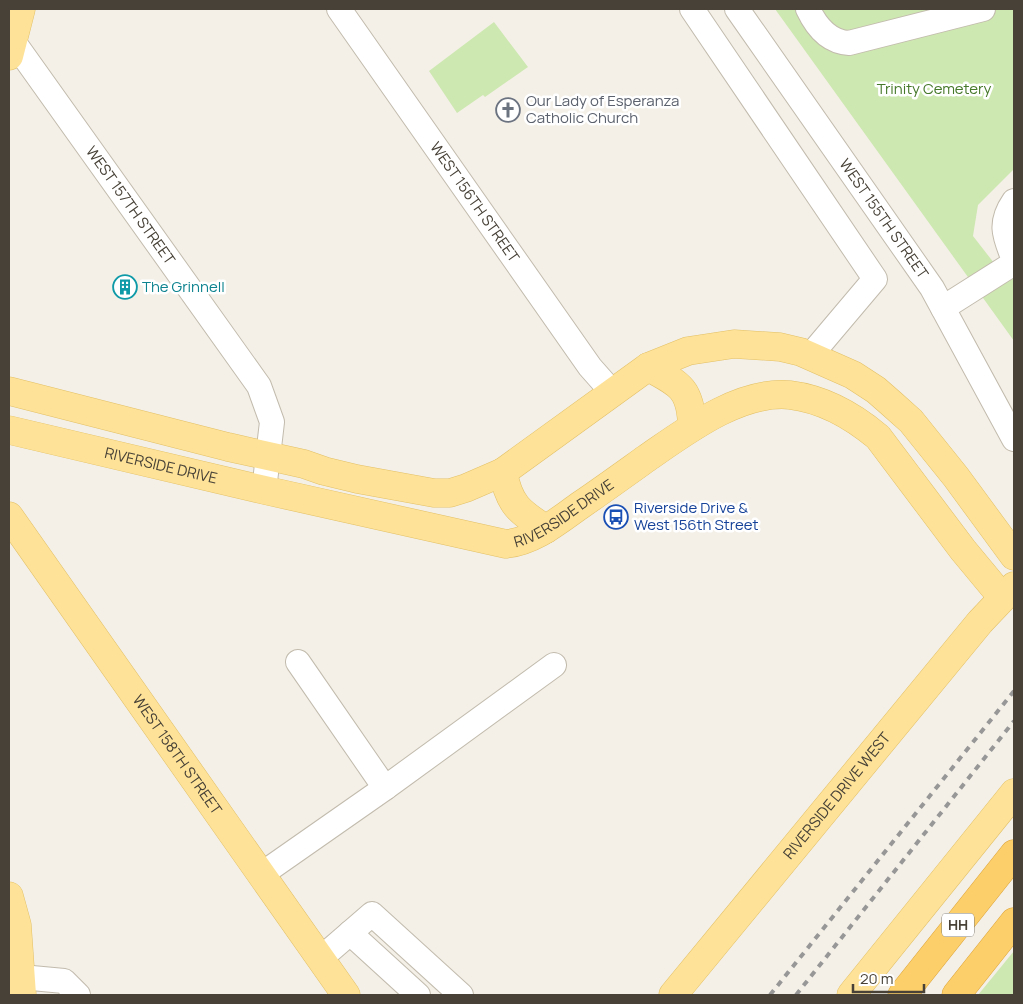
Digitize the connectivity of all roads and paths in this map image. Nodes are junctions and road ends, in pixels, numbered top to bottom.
1 (21, 9) edge
2 (339, 9) edge
3 (692, 9) edge
4 (736, 9) edge
5 (808, 9) edge
6 (983, 9) edge
7 (10, 44) edge
8 (1014, 201) edge
9 (1014, 261) edge
10 (943, 308) junction
11 (810, 356) junction
12 (648, 367) junction
13 (9, 391) edge
14 (613, 394) junction
15 (692, 427) junction
16 (9, 430) edge
17 (1014, 438) edge
18 (268, 457) junction
19 (503, 472) junction
20 (264, 490) junction
21 (9, 516) edge
22 (546, 530) junction
23 (1014, 556) edge
24 (1008, 591) edge
25 (298, 662) dead end
26 (554, 665) dead end
27 (385, 788) junction
28 (1014, 793) edge
29 (1014, 854) edge
30 (262, 874) junction
31 (9, 896) edge
32 (1014, 922) edge
33 (350, 933) junction
34 (320, 958) junction
35 (22, 986) edge
36 (78, 995) edge
37 (346, 995) edge
38 (418, 995) edge
39 (461, 995) edge
40 (673, 995) edge
41 (851, 995) edge
42 (902, 995) edge
43 (956, 995) edge

1 - 7 main road
2 - 14 street, WEST 156TH STREET
3 - 11 street
4 - 10 street, WEST 155TH STREET
5 - 6 street
7 - 18 street, WEST 157TH STREET
8 - 9 street
9 - 10 street
10 - 17 street, WEST 155TH STREET
11 - 12 main road
11 - 23 main road
12 - 14 main road
12 - 15 main road
13 - 18 main road
14 - 19 main road
15 - 22 main road, RIVERSIDE DRIVE
15 - 24 main road, RIVERSIDE DRIVE
16 - 20 main road, RIVERSIDE DRIVE
18 - 19 main road
18 - 20 street, WEST 157TH STREET
19 - 22 main road
20 - 22 main road, RIVERSIDE DRIVE
21 - 30 main road, WEST 158TH STREET
24 - 40 main road, RIVERSIDE DRIVE WEST
25 - 27 street
26 - 27 street
27 - 30 street
28 - 41 main road
29 - 42 highway, HH
30 - 34 main road, WEST 158TH STREET
31 - 35 main road
32 - 43 highway, HH
33 - 34 street
33 - 38 street
33 - 39 street
34 - 37 main road, WEST 158TH STREET
35 - 36 street

